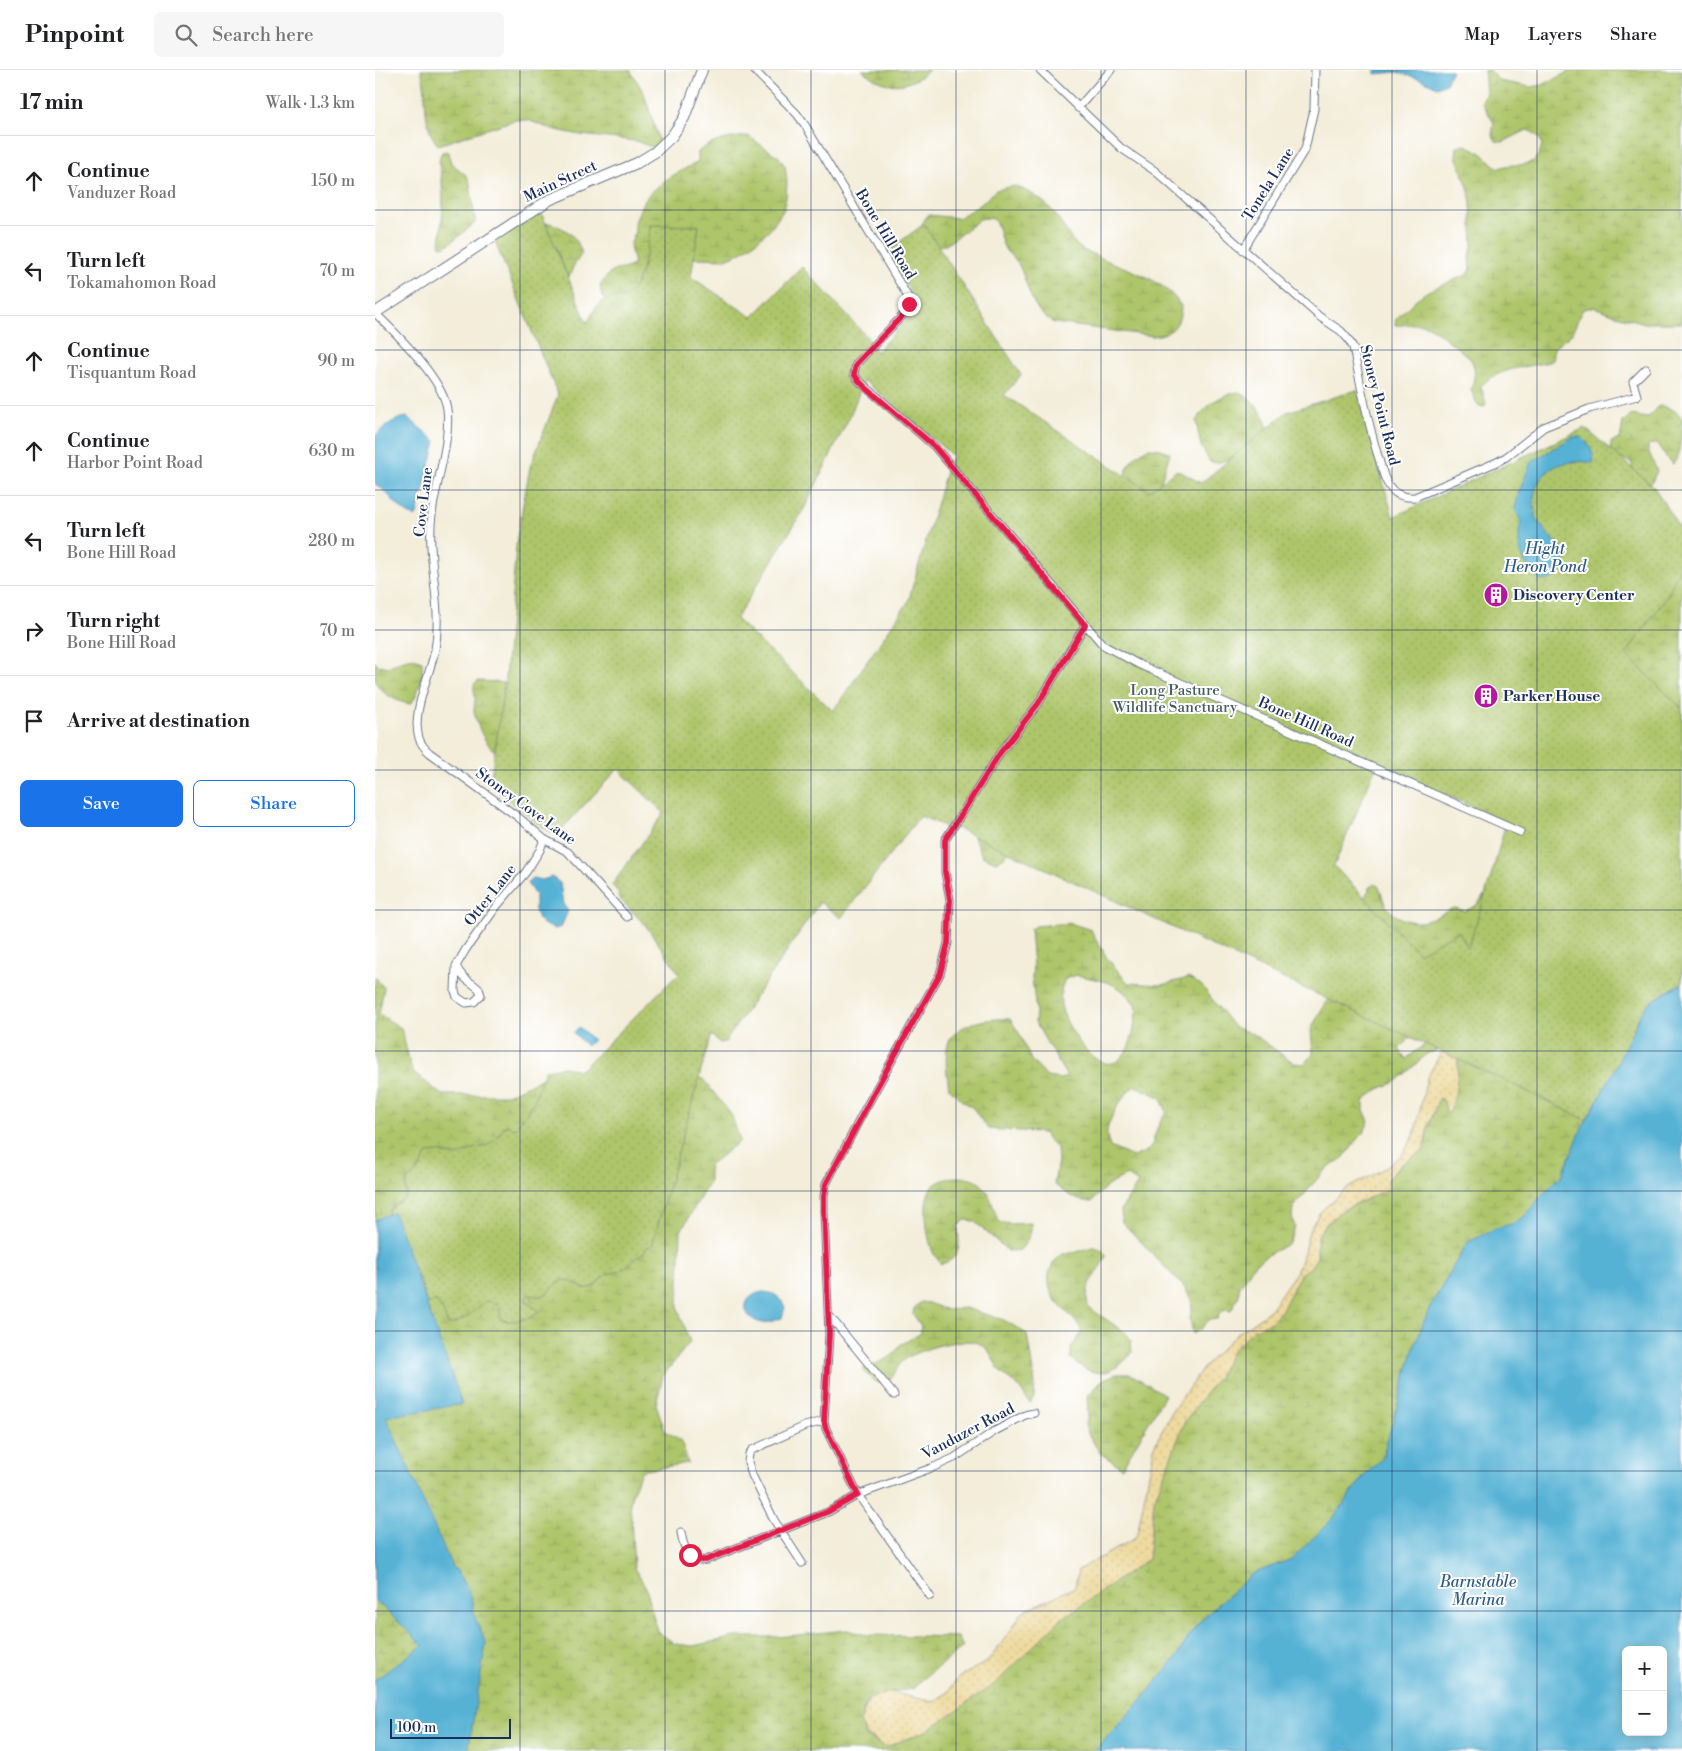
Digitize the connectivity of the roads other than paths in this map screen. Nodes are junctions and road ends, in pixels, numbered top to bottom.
1 (702, 70) edge
2 (754, 70) edge
3 (1040, 70) edge
4 (1111, 70) edge
5 (1315, 70) edge
6 (1079, 108) junction
7 (1243, 250) junction
8 (375, 313) edge
9 (1646, 369) dead end
10 (1085, 625) junction
11 (423, 746) joint
12 (1520, 832) dead end
13 (544, 839) junction
14 (627, 917) dead end
15 (456, 966) junction
16 (828, 1313) junction
17 (894, 1395) dead end
18 (1034, 1413) dead end
19 (824, 1421) junction
20 (858, 1495) junction
21 (782, 1530) junction
22 (681, 1532) dead end
23 (802, 1563) dead end
24 (930, 1596) dead end

1 - 8 main road, Main Street
2 - 10 street, Bone Hill Road
3 - 6 street, Stoney Point Road
4 - 6 street
5 - 7 street, Tonela Lane
6 - 7 street, Stoney Point Road
7 - 9 street, Stoney Point Road
8 - 11 street, Cove Lane
10 - 12 street, Bone Hill Road
10 - 16 street
11 - 13 street, Stoney Cove Lane
13 - 14 street, Stoney Cove Lane
13 - 15 street, Otter Lane
15 - 15 street, Otter Lane
16 - 17 street
16 - 19 street
18 - 20 street, Vanduzer Road
19 - 20 street
19 - 21 street
20 - 21 street, Vanduzer Road
20 - 24 street
21 - 22 street, Vanduzer Road
21 - 23 street

